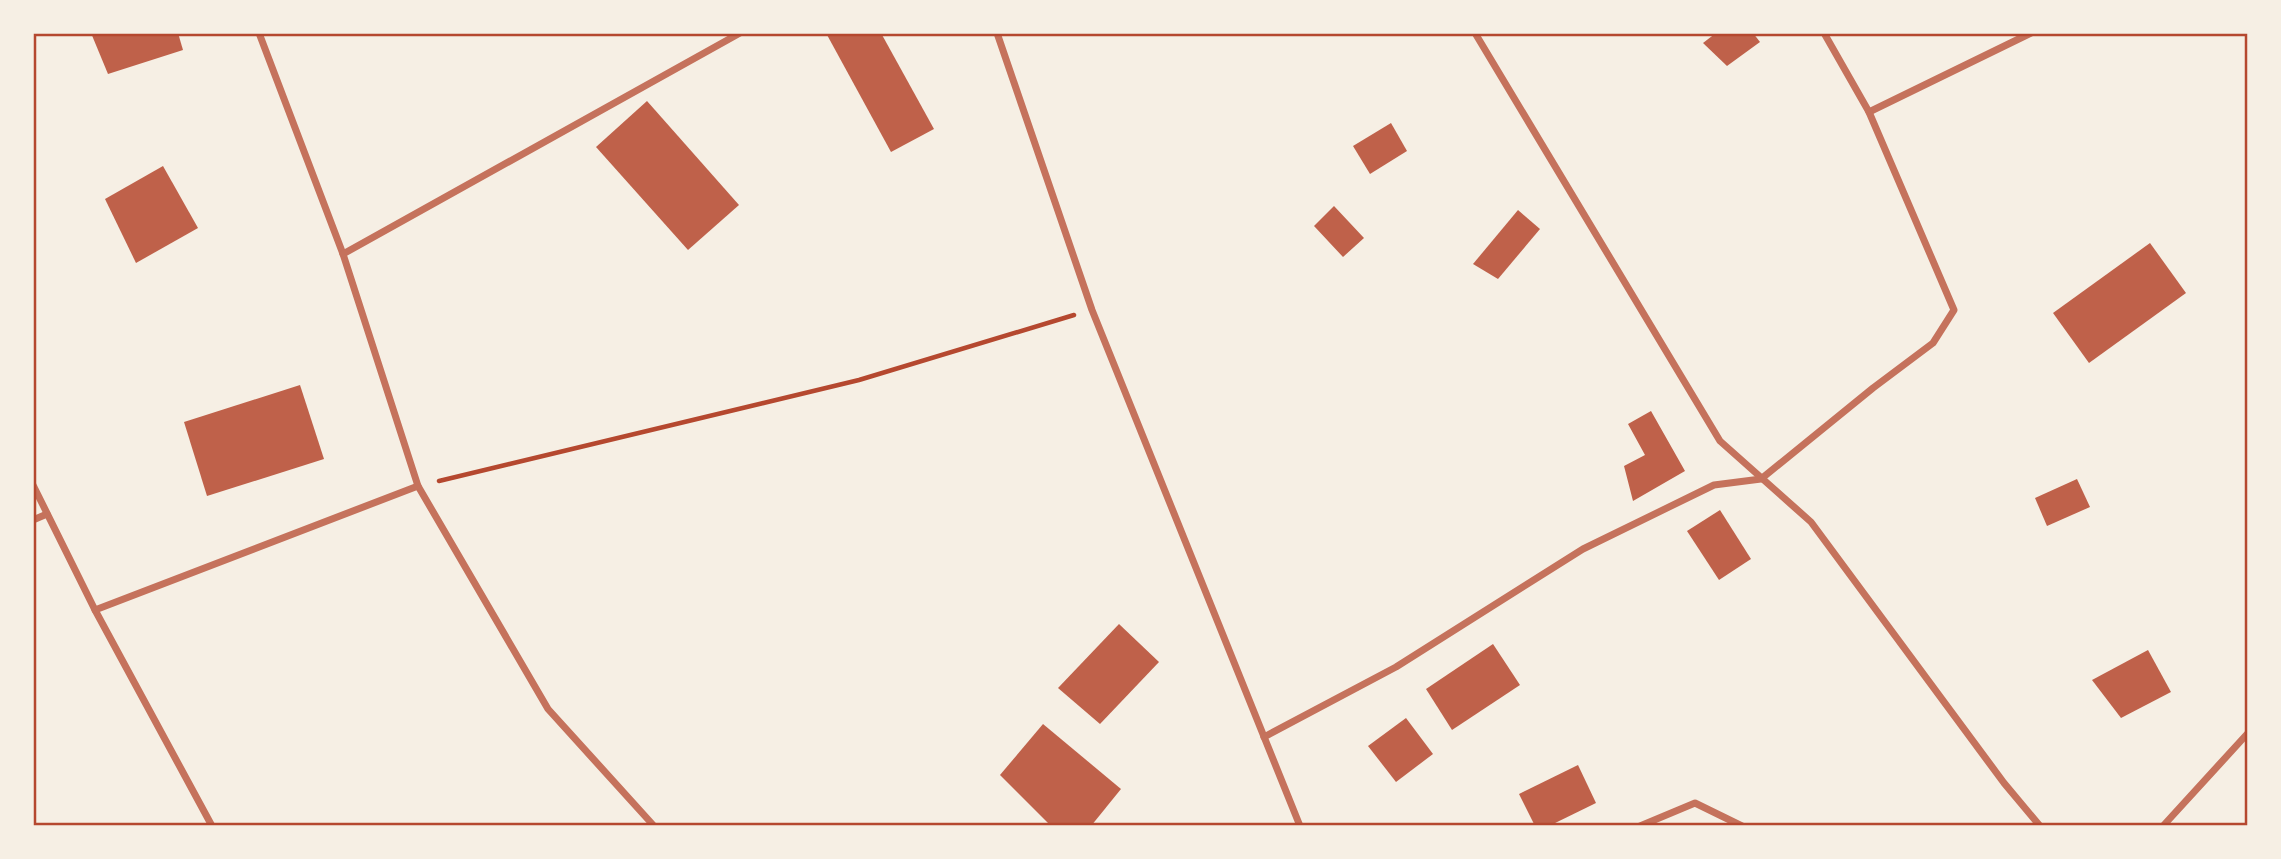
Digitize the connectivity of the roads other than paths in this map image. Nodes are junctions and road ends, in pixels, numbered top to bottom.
1 (259, 33) edge
2 (740, 33) edge
3 (997, 33) edge
4 (1475, 33) edge
5 (1824, 33) edge
6 (2031, 33) edge
7 (1869, 111) junction
8 (343, 254) junction
9 (1761, 479) junction
10 (33, 485) edge
11 (418, 486) junction
12 (47, 514) junction
13 (33, 520) edge
14 (95, 610) junction
15 (2247, 735) edge
16 (1264, 737) junction
17 (212, 826) edge
18 (654, 826) edge
19 (1300, 826) edge
20 (1640, 826) edge
21 (1742, 826) edge
22 (2040, 826) edge
23 (2163, 826) edge

1 - 8 street
2 - 8 street
3 - 16 street
4 - 9 street
5 - 7 street
6 - 7 street
7 - 9 street
8 - 11 street
9 - 16 street
9 - 22 street
10 - 12 street
11 - 14 street
11 - 18 street
12 - 13 street
12 - 14 street
14 - 17 street
15 - 23 street
16 - 19 street
20 - 21 street

